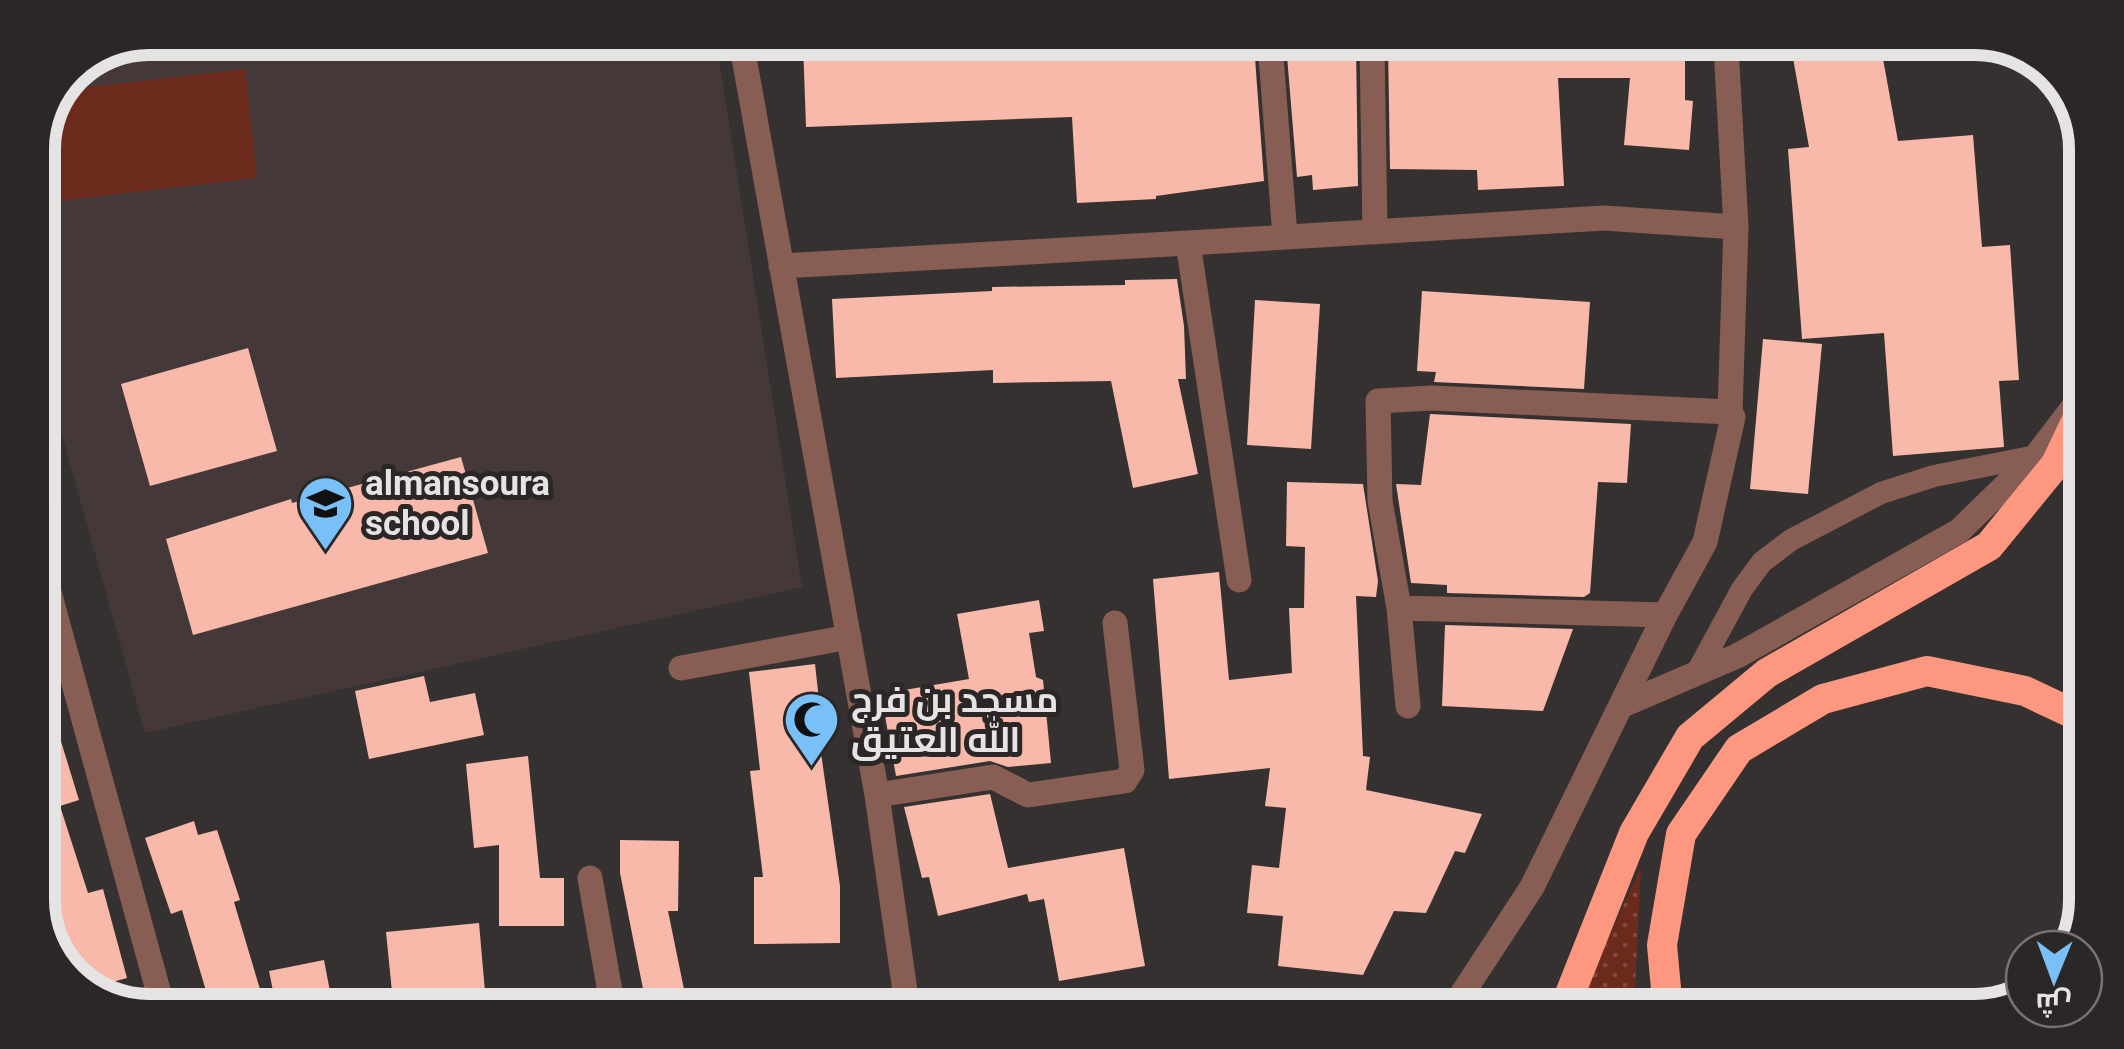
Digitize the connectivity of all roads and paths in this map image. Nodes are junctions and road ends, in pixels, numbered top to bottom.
1 (744, 55) edge
2 (1271, 55) edge
3 (1372, 55) edge
4 (1726, 55) edge
5 (1736, 227) junction
6 (1375, 232) junction
7 (1285, 236) junction
8 (1188, 242) junction
9 (782, 266) junction
10 (1730, 412) junction
11 (2069, 413) edge
12 (2069, 437) edge
13 (2036, 456) junction
14 (1240, 580) dead end
15 (1399, 608) junction
16 (55, 614) edge
17 (1665, 616) junction
18 (1115, 623) dead end
19 (849, 637) junction
20 (681, 668) dead end
21 (1696, 674) junction
22 (1624, 705) junction
23 (1408, 706) dead end
24 (2069, 712) edge
25 (877, 794) junction
26 (590, 878) dead end
27 (159, 994) edge
28 (610, 994) edge
29 (905, 994) edge
30 (1462, 994) edge
31 (1570, 994) edge
32 (1667, 994) edge

1 - 9 street
2 - 7 street
3 - 6 street
4 - 5 street
5 - 6 street
5 - 10 street
6 - 7 street
7 - 8 street
8 - 9 street
8 - 14 street
9 - 19 street
10 - 15 street
10 - 17 street
11 - 13 street
12 - 31 highway
13 - 21 street
13 - 21 lane
15 - 17 street
15 - 23 street
16 - 27 street
17 - 22 street
18 - 25 street
19 - 20 street
19 - 25 street
21 - 22 street
22 - 30 street
24 - 32 highway
25 - 29 street
26 - 28 street

